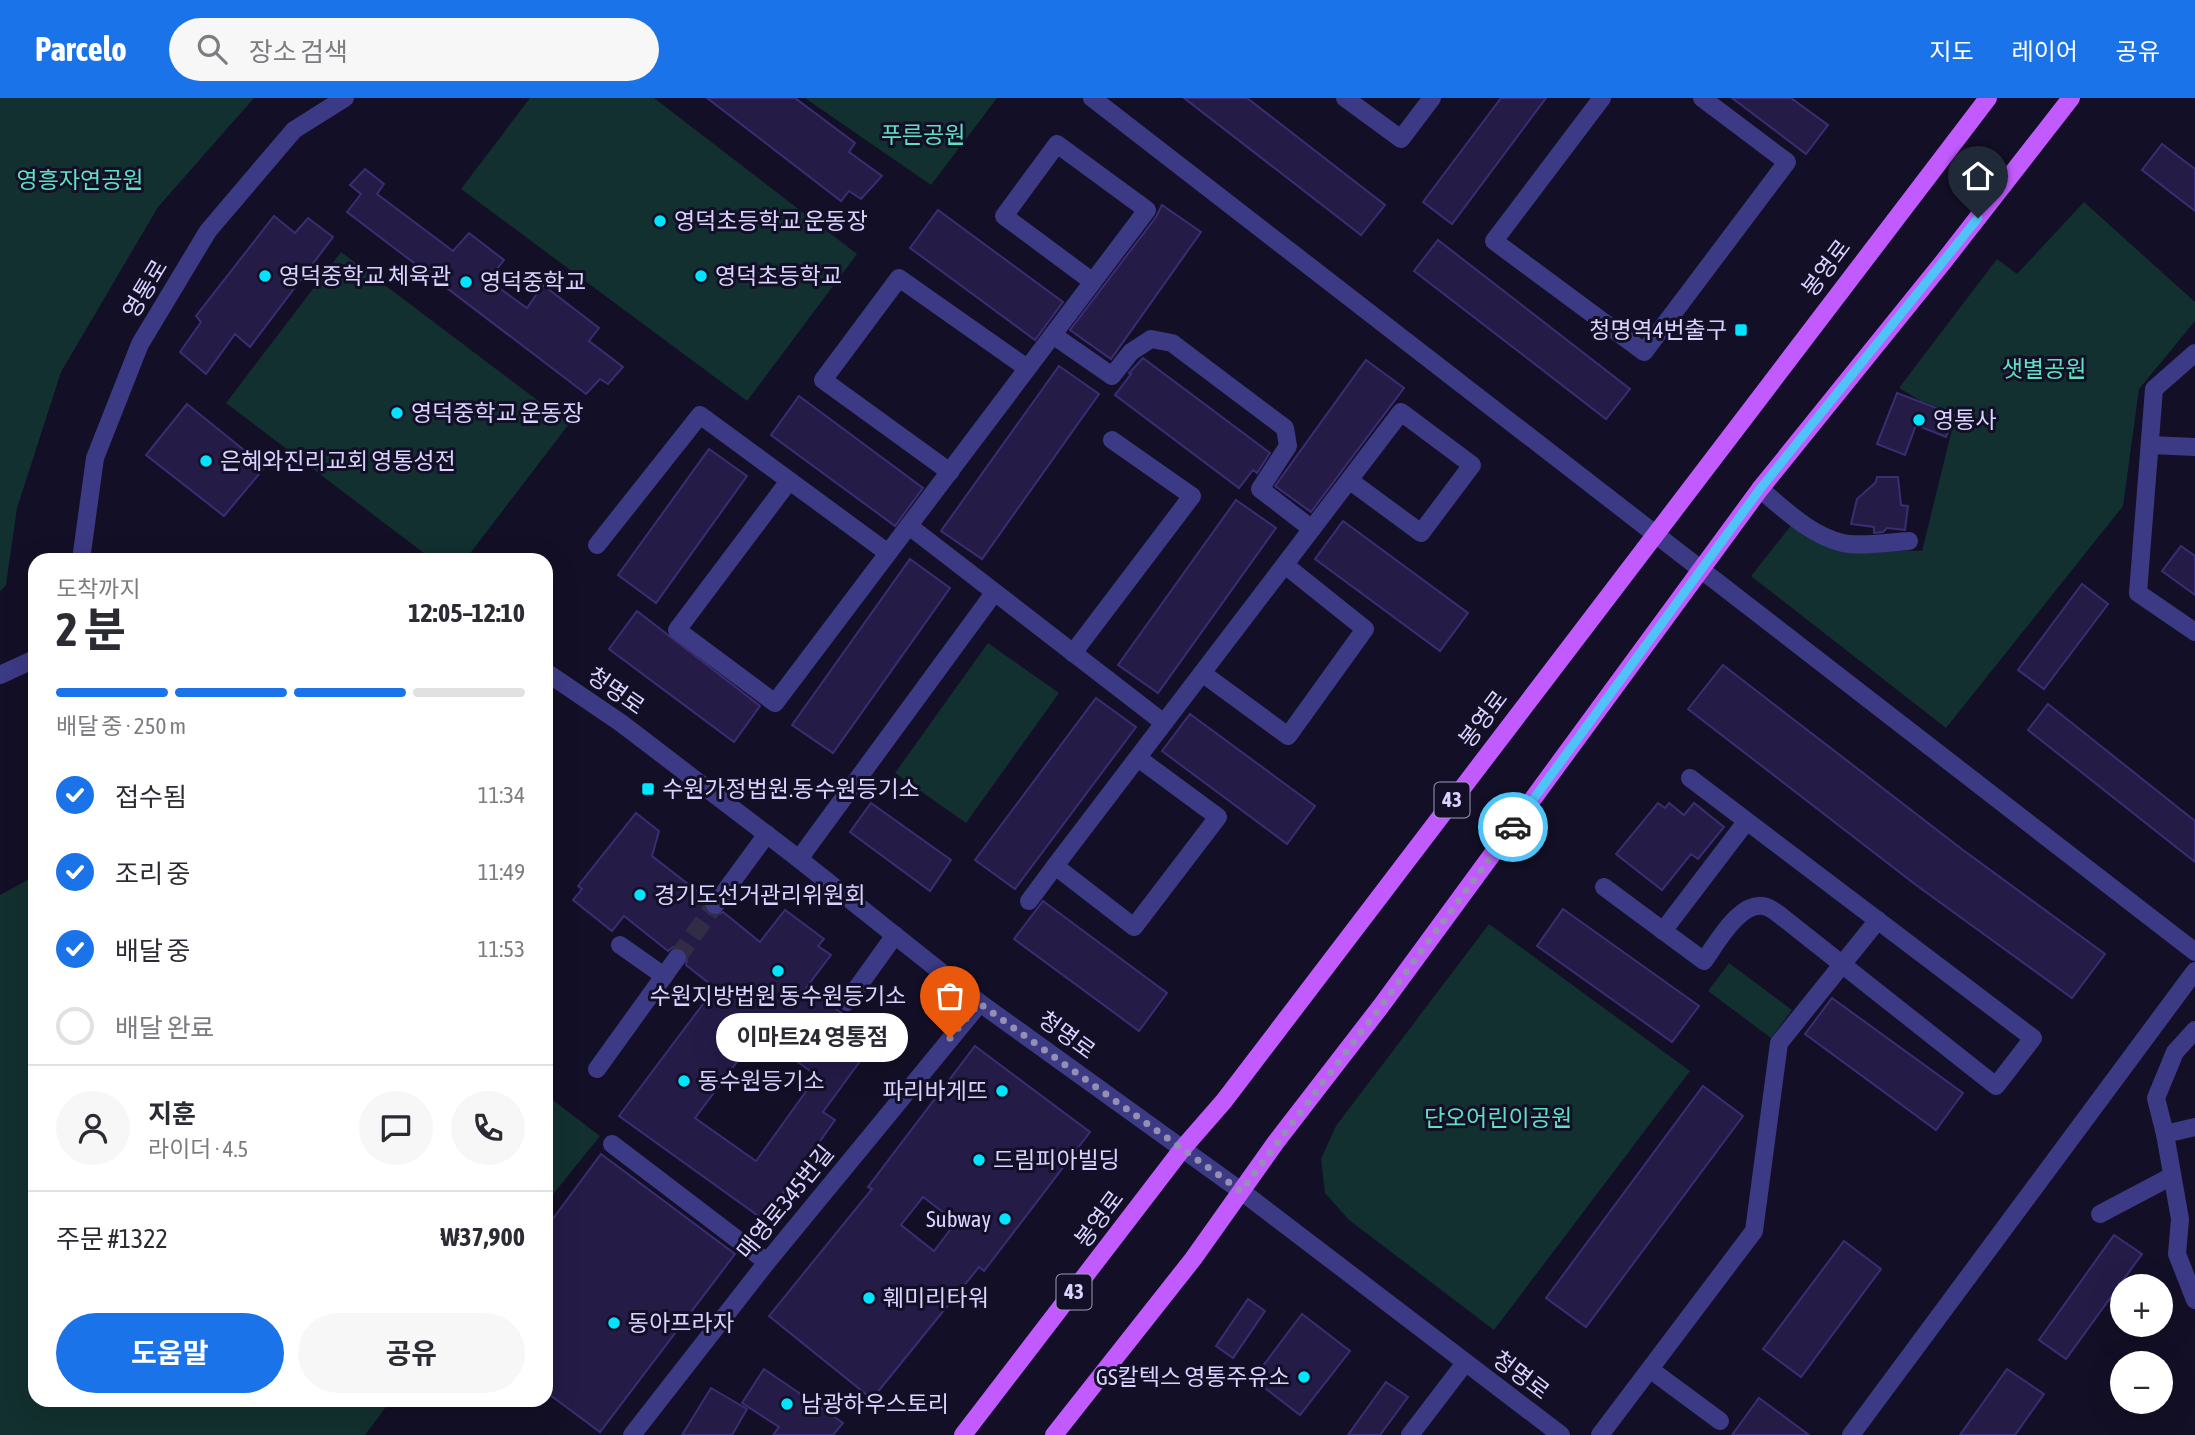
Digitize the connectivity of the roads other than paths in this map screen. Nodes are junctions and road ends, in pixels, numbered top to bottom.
1 (345, 98) edge
2 (1092, 98) edge
3 (1345, 98) edge
4 (1432, 98) edge
5 (1602, 98) edge
6 (1702, 98) edge
7 (1987, 98) edge
8 (2071, 98) edge
9 (1093, 282) junction
10 (1053, 335) junction
11 (2195, 353) edge
12 (1027, 368) junction
13 (1112, 440) dead end
14 (2150, 445) junction
15 (2195, 447) edge
16 (950, 472) junction
17 (1349, 480) junction
18 (789, 481) junction
19 (1760, 489) junction
20 (909, 526) junction
21 (1312, 529) junction
22 (1909, 541) dead end
23 (597, 545) dead end
24 (82, 553) edge
25 (888, 553) junction
26 (1285, 565) junction
27 (994, 593) junction
28 (2195, 632) edge
29 (1073, 653) junction
30 (28, 662) edge
31 (1202, 673) junction
32 (0, 675) edge
33 (553, 677) edge
34 (1164, 723) junction
35 (1138, 758) junction
36 (1690, 778) dead end
37 (1746, 822) junction
38 (766, 834) junction
39 (800, 859) junction
40 (1055, 866) junction
41 (1604, 887) dead end
42 (1029, 901) dead end
43 (715, 905) tunnel mouth
44 (1878, 920) junction
45 (1663, 931) junction
46 (895, 935) junction
47 (620, 945) dead end
48 (2195, 951) edge
49 (677, 958) tunnel mouth
50 (1842, 965) junction
51 (2195, 971) edge
52 (664, 976) junction
53 (847, 1002) dead end
54 (979, 1003) junction
55 (2195, 1030) edge
56 (597, 1069) dead end
57 (2195, 1127) edge
58 (2165, 1135) junction
59 (612, 1144) dead end
60 (1183, 1149) junction
61 (2172, 1176) junction
62 (1241, 1191) junction
63 (2100, 1214) dead end
64 (767, 1262) junction
65 (2195, 1300) edge
66 (1465, 1363) junction
67 (1651, 1370) junction
68 (1720, 1421) dead end
69 (632, 1435) edge
70 (964, 1435) edge
71 (1054, 1435) edge
72 (1410, 1435) edge
73 (1561, 1435) edge
74 (1600, 1435) edge
75 (1851, 1435) edge

1 - 24 street, 영통로
2 - 48 street
3 - 4 street
5 - 6 street
7 - 60 main road, 봉영로 / 43
8 - 19 main road
9 - 9 street
9 - 10 street
10 - 12 street
10 - 21 street
11 - 14 street
12 - 16 street
12 - 16 street
13 - 29 street
14 - 15 street
14 - 28 street
16 - 20 street
17 - 17 street
17 - 21 street
18 - 23 street
18 - 25 street
18 - 25 street
19 - 22 street
19 - 62 main road
20 - 25 street
20 - 27 street
21 - 26 street
26 - 31 street
26 - 31 street
27 - 29 street
27 - 39 street
29 - 34 street
30 - 32 street
31 - 34 street
33 - 38 street, 청명로
34 - 35 street
35 - 40 street
35 - 40 street
36 - 37 street
37 - 44 street
37 - 45 street
38 - 39 street, 청명로
38 - 43 street
39 - 46 street, 청명로
40 - 42 street
41 - 45 street
44 - 50 street
44 - 50 street
45 - 50 street
46 - 53 street
46 - 54 street, 청명로
47 - 52 street
49 - 52 street
50 - 67 street
51 - 75 street
52 - 56 street
54 - 60 street, 청명로
54 - 64 street, 매영로345번길
55 - 58 street
57 - 58 street
58 - 61 street
59 - 64 street
60 - 62 street, 청명로
60 - 70 main road, 봉영로 / 43
61 - 63 street
61 - 65 street
62 - 66 street, 청명로
62 - 71 main road
64 - 69 street, 매영로345번길
66 - 72 street
66 - 73 street, 청명로
67 - 68 street
67 - 74 street

